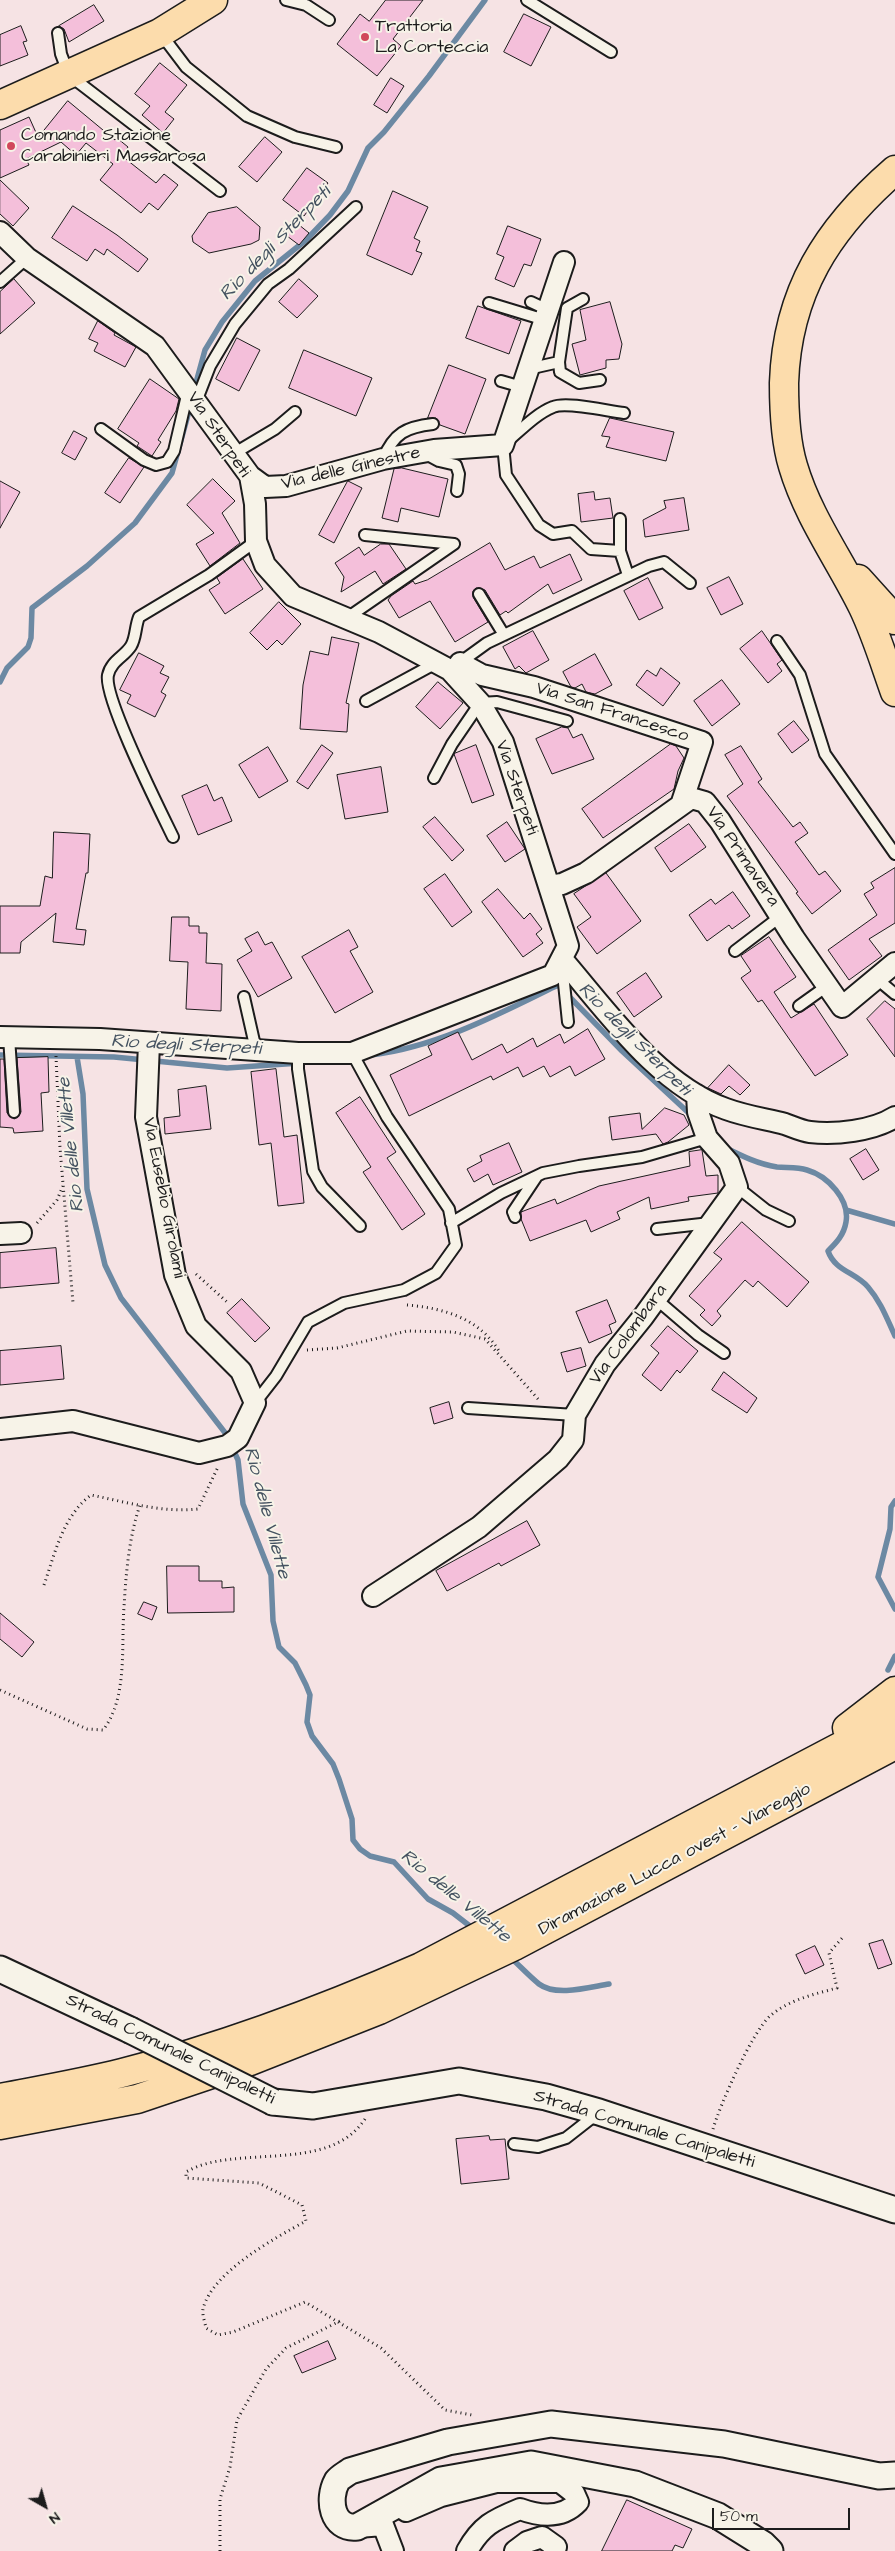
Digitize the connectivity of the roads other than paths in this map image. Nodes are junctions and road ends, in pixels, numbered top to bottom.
1 (213, 0) edge
2 (286, 0) edge
3 (527, 0) edge
4 (328, 20) dead end
5 (58, 33) dead end
6 (160, 33) junction
7 (611, 52) dead end
8 (69, 75) junction
9 (0, 105) edge
10 (336, 147) dead end
11 (895, 170) edge
12 (220, 191) dead end
13 (356, 207) dead end
14 (0, 232) edge
15 (27, 258) junction
16 (564, 262) dead end
17 (0, 282) edge
18 (583, 299) dead end
19 (489, 304) dead end
20 (541, 311) junction
21 (559, 362) junction
22 (525, 378) junction
23 (600, 380) dead end
24 (501, 381) dead end
25 (192, 396) junction
26 (295, 412) dead end
27 (624, 413) dead end
28 (433, 424) dead end
29 (101, 430) dead end
30 (503, 445) junction
31 (422, 452) junction
32 (233, 454) junction
33 (382, 459) junction
34 (250, 476) junction
35 (457, 491) dead end
36 (620, 519) dead end
37 (365, 535) dead end
38 (256, 541) junction
39 (620, 551) junction
40 (835, 554) junction
41 (628, 575) junction
42 (690, 583) dead end
43 (479, 594) dead end
44 (347, 618) junction
45 (895, 620) edge
46 (504, 635) junction
47 (777, 642) dead end
48 (448, 665) junction
49 (895, 692) edge
50 (366, 701) dead end
51 (480, 703) junction
52 (567, 721) dead end
53 (434, 778) dead end
54 (681, 805) junction
55 (173, 838) dead end
56 (895, 854) edge
57 (549, 886) junction
58 (781, 916) junction
59 (735, 951) dead end
60 (562, 959) junction
61 (895, 963) edge
62 (878, 979) junction
63 (827, 986) junction
64 (895, 994) edge
65 (244, 998) dead end
66 (799, 1006) dead end
67 (568, 1022) dead end
68 (6, 1040) edge
69 (256, 1050) junction
70 (148, 1054) junction
71 (354, 1057) junction
72 (298, 1059) junction
73 (697, 1095) junction
74 (14, 1112) dead end
75 (895, 1117) edge
76 (706, 1134) junction
77 (537, 1176) junction
78 (737, 1187) junction
79 (515, 1217) dead end
80 (789, 1221) dead end
81 (452, 1223) junction
82 (712, 1223) junction
83 (360, 1226) dead end
84 (657, 1229) dead end
85 (21, 1232) road end
86 (0, 1234) edge
87 (656, 1299) junction
88 (724, 1353) dead end
89 (255, 1403) junction
90 (468, 1408) dead end
91 (575, 1415) junction
92 (0, 1429) edge
93 (373, 1596) dead end
94 (895, 1691) edge
95 (895, 1718) edge
96 (895, 1745) edge
97 (895, 1756) edge
98 (776, 1793) junction
99 (0, 1969) edge
100 (272, 2040) junction
101 (0, 2098) edge
102 (599, 2112) junction
103 (6, 2124) edge
104 (514, 2144) dead end
105 (895, 2210) edge
106 (895, 2476) edge
107 (383, 2525) junction
108 (357, 2527) junction
109 (393, 2551) edge
110 (467, 2551) edge
111 (515, 2551) edge
112 (554, 2551) edge
113 (770, 2551) edge

1 - 6 main road
2 - 4 lane
3 - 7 lane
5 - 8 lane
6 - 8 main road
6 - 10 lane
8 - 9 main road
8 - 12 lane
11 - 40 main road
13 - 25 lane
14 - 15 street, Via Sterpeti
15 - 17 lane
15 - 25 street, Via Sterpeti
16 - 20 street
18 - 21 lane
19 - 20 lane
20 - 22 street
21 - 22 lane
21 - 23 lane
22 - 24 lane
22 - 30 street
25 - 29 lane
25 - 32 street, Via Sterpeti
26 - 32 lane
27 - 30 lane
28 - 33 lane
30 - 31 street, Via delle Ginestre
30 - 39 lane
31 - 33 street, Via delle Ginestre
31 - 35 lane
32 - 34 street, Via Sterpeti
33 - 34 street, Via delle Ginestre
34 - 38 street, Via Sterpeti
36 - 39 lane
37 - 44 lane
38 - 44 street, Via Sterpeti
38 - 55 lane
39 - 41 lane
40 - 45 main road
40 - 49 main road
41 - 42 lane
41 - 46 lane
43 - 46 lane
44 - 48 street, Via Sterpeti
46 - 48 lane
47 - 56 lane
48 - 50 lane
48 - 51 street, Via Sterpeti
48 - 54 street, Via San Francesco
51 - 52 lane
51 - 53 lane
51 - 57 street, Via Sterpeti
54 - 57 street, Via Primavera
54 - 58 street, Via Primavera
57 - 60 street, Via Sterpeti
58 - 59 lane
58 - 63 street, Via Primavera
60 - 67 lane
60 - 71 street
60 - 73 street
61 - 62 street, Via Primavera
62 - 63 street, Via Primavera
62 - 64 lane
63 - 66 lane
65 - 69 lane
68 - 70 street
68 - 74 lane
69 - 70 street
69 - 72 street
70 - 89 street, Via Eusebio Girolami
71 - 72 street
71 - 81 lane
72 - 83 lane
73 - 75 street
73 - 76 street
76 - 77 lane
76 - 78 street
77 - 79 lane
77 - 81 lane
78 - 80 lane
78 - 82 street, Via Colombara
81 - 89 lane
82 - 84 lane
82 - 87 street, Via Colombara
85 - 86 street
87 - 88 lane
87 - 91 street, Via Colombara
89 - 92 street
90 - 91 lane
91 - 93 street, Via Colombara
94 - 98 main road
95 - 98 main road, Diramazione Lucca ovest - Viareggio
96 - 98 main road, Diramazione Lucca ovest - Viareggio
97 - 98 main road
98 - 100 main road, Diramazione Lucca ovest - Viareggio
99 - 102 street, Strada Comunale Canipaletti, bridge
100 - 101 main road, Diramazione Lucca ovest - Viareggio
100 - 103 main road, Diramazione Lucca ovest - Viareggio
102 - 104 lane
102 - 105 street, Strada Comunale Canipaletti
106 - 108 street
107 - 108 street
107 - 109 street
107 - 110 street
108 - 113 street
111 - 112 street

